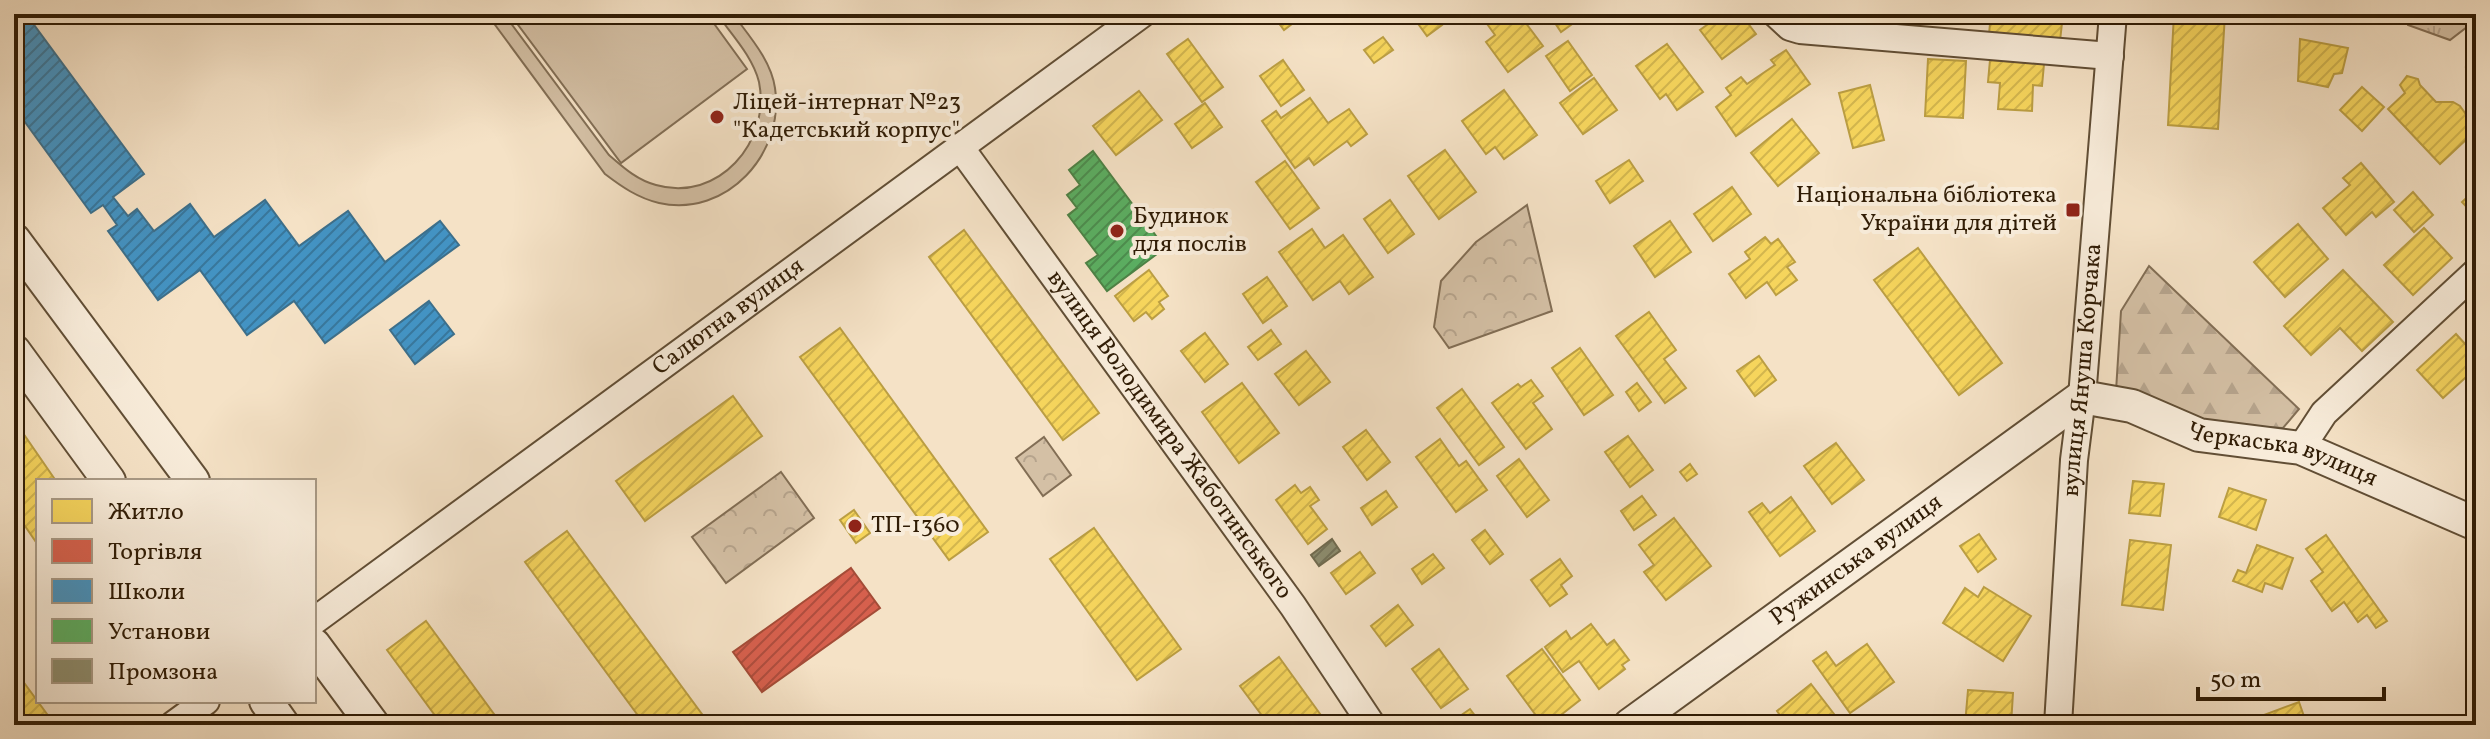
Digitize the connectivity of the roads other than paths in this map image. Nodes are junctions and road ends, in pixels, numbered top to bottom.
1 (1142, 14) edge
2 (1776, 14) edge
3 (2113, 14) edge
4 (2110, 56) junction
5 (960, 147) junction
6 (14, 240) edge
7 (2476, 272) edge
8 (14, 351) edge
9 (2082, 397) junction
10 (2301, 448) junction
11 (108, 479) edge
12 (192, 479) edge
13 (2474, 519) edge
14 (316, 620) edge
15 (316, 648) edge
16 (203, 703) edge
17 (267, 703) edge
18 (173, 725) edge
19 (283, 725) edge
20 (373, 725) edge
21 (1372, 725) edge
22 (1630, 725) edge
23 (2058, 725) edge

1 - 5 street, Салютна вулиця
2 - 4 street
3 - 4 street, вулиця Януша Корчака
4 - 9 street, вулиця Януша Корчака
5 - 14 street, Салютна вулиця
5 - 21 street, вулиця Володимира Жаботинського
6 - 12 street
7 - 10 street
8 - 11 street
9 - 10 street, Черкаська вулиця
9 - 22 street, Ружинська вулиця
9 - 23 street, вулиця Януша Корчака
10 - 13 street, Черкаська вулиця
15 - 20 street
16 - 18 street
17 - 19 street

